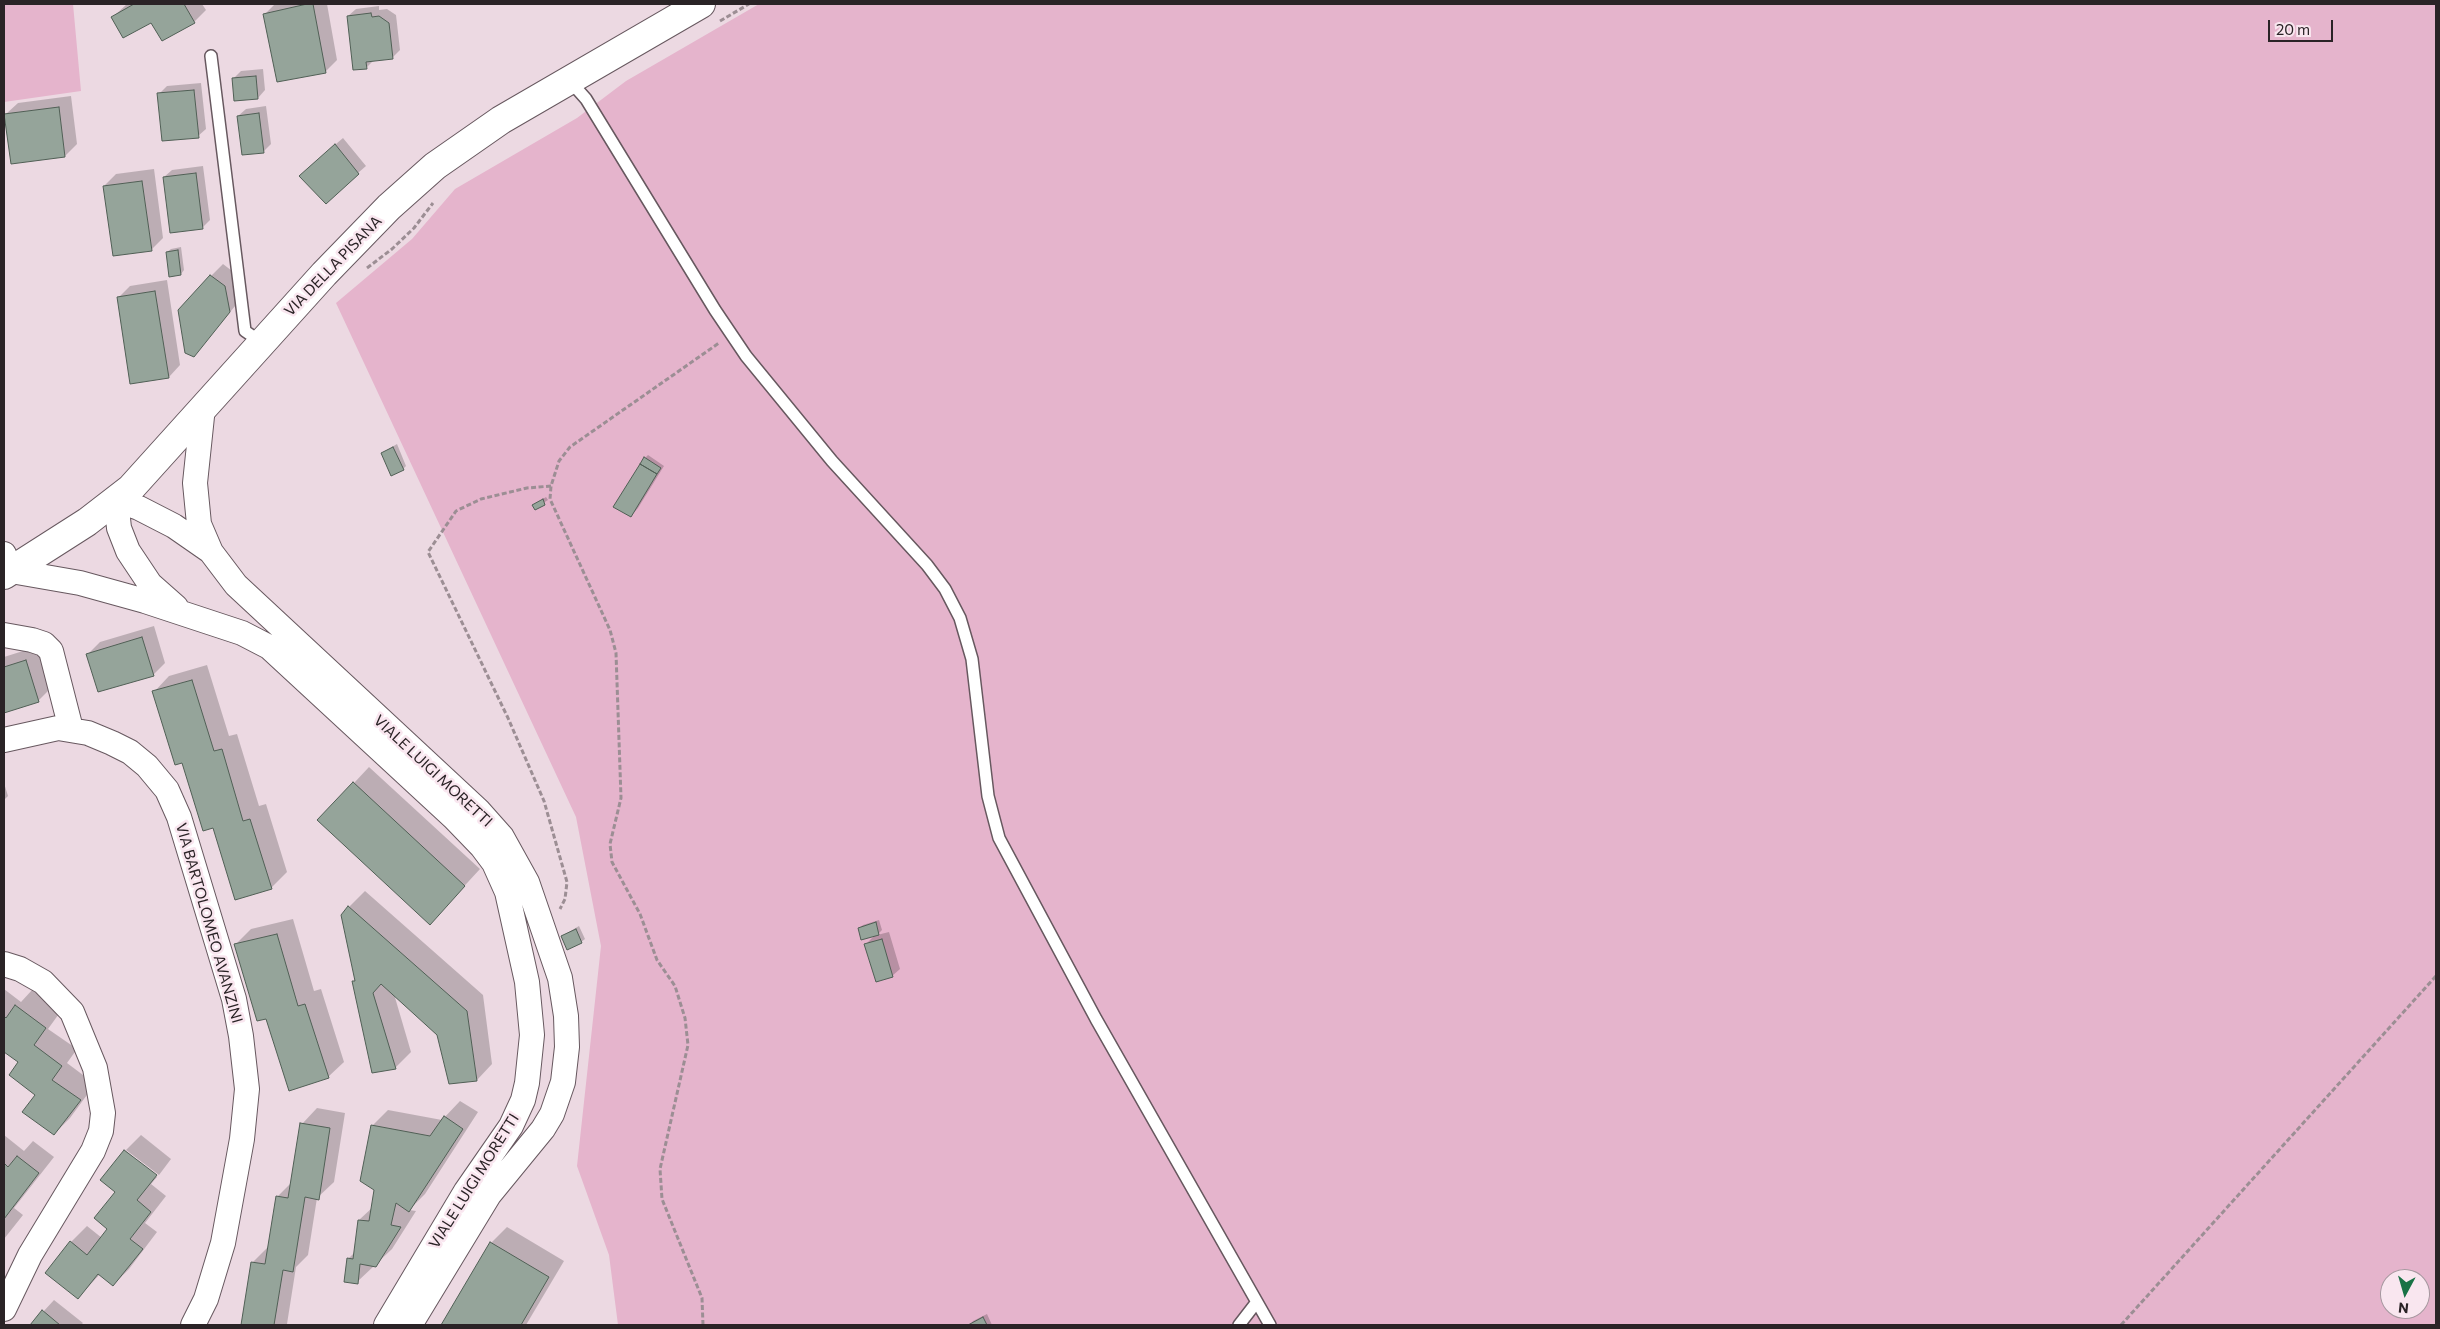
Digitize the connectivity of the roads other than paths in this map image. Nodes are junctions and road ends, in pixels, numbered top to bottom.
1 (708, 14) edge
2 (211, 56) dead end
3 (570, 80) junction
4 (261, 342) junction
5 (203, 407) junction
6 (116, 500) junction
7 (211, 552) junction
8 (6, 567) edge
9 (187, 616) junction
10 (4, 636) edge
11 (71, 730) junction
12 (4, 740) edge
13 (521, 953) junction
14 (4, 964) edge
15 (549, 1120) junction
16 (1256, 1303) junction
17 (4, 1309) edge
18 (193, 1325) edge
19 (386, 1325) edge
20 (410, 1325) edge
21 (1239, 1325) edge
22 (1270, 1325) edge

1 - 3 main road, VIA DELLA PISANA
2 - 4 lane
3 - 4 main road, VIA DELLA PISANA
3 - 16 lane
4 - 5 main road, VIA DELLA PISANA
5 - 6 main road, VIA DELLA PISANA
5 - 7 street, VIALE LUIGI MORETTI
6 - 7 street, VIALE LUIGI MORETTI
6 - 8 main road, VIA DELLA PISANA
6 - 9 street, VIALE LUIGI MORETTI
7 - 15 street, VIALE LUIGI MORETTI
8 - 9 street, VIALE LUIGI MORETTI
9 - 13 street, VIALE LUIGI MORETTI
10 - 11 street
11 - 12 street, VIA BARTOLOMEO AVANZINI
11 - 18 street, VIA BARTOLOMEO AVANZINI
13 - 15 street
13 - 19 street, VIALE LUIGI MORETTI
14 - 17 street
15 - 20 street, VIALE LUIGI MORETTI
16 - 21 lane
16 - 22 lane

